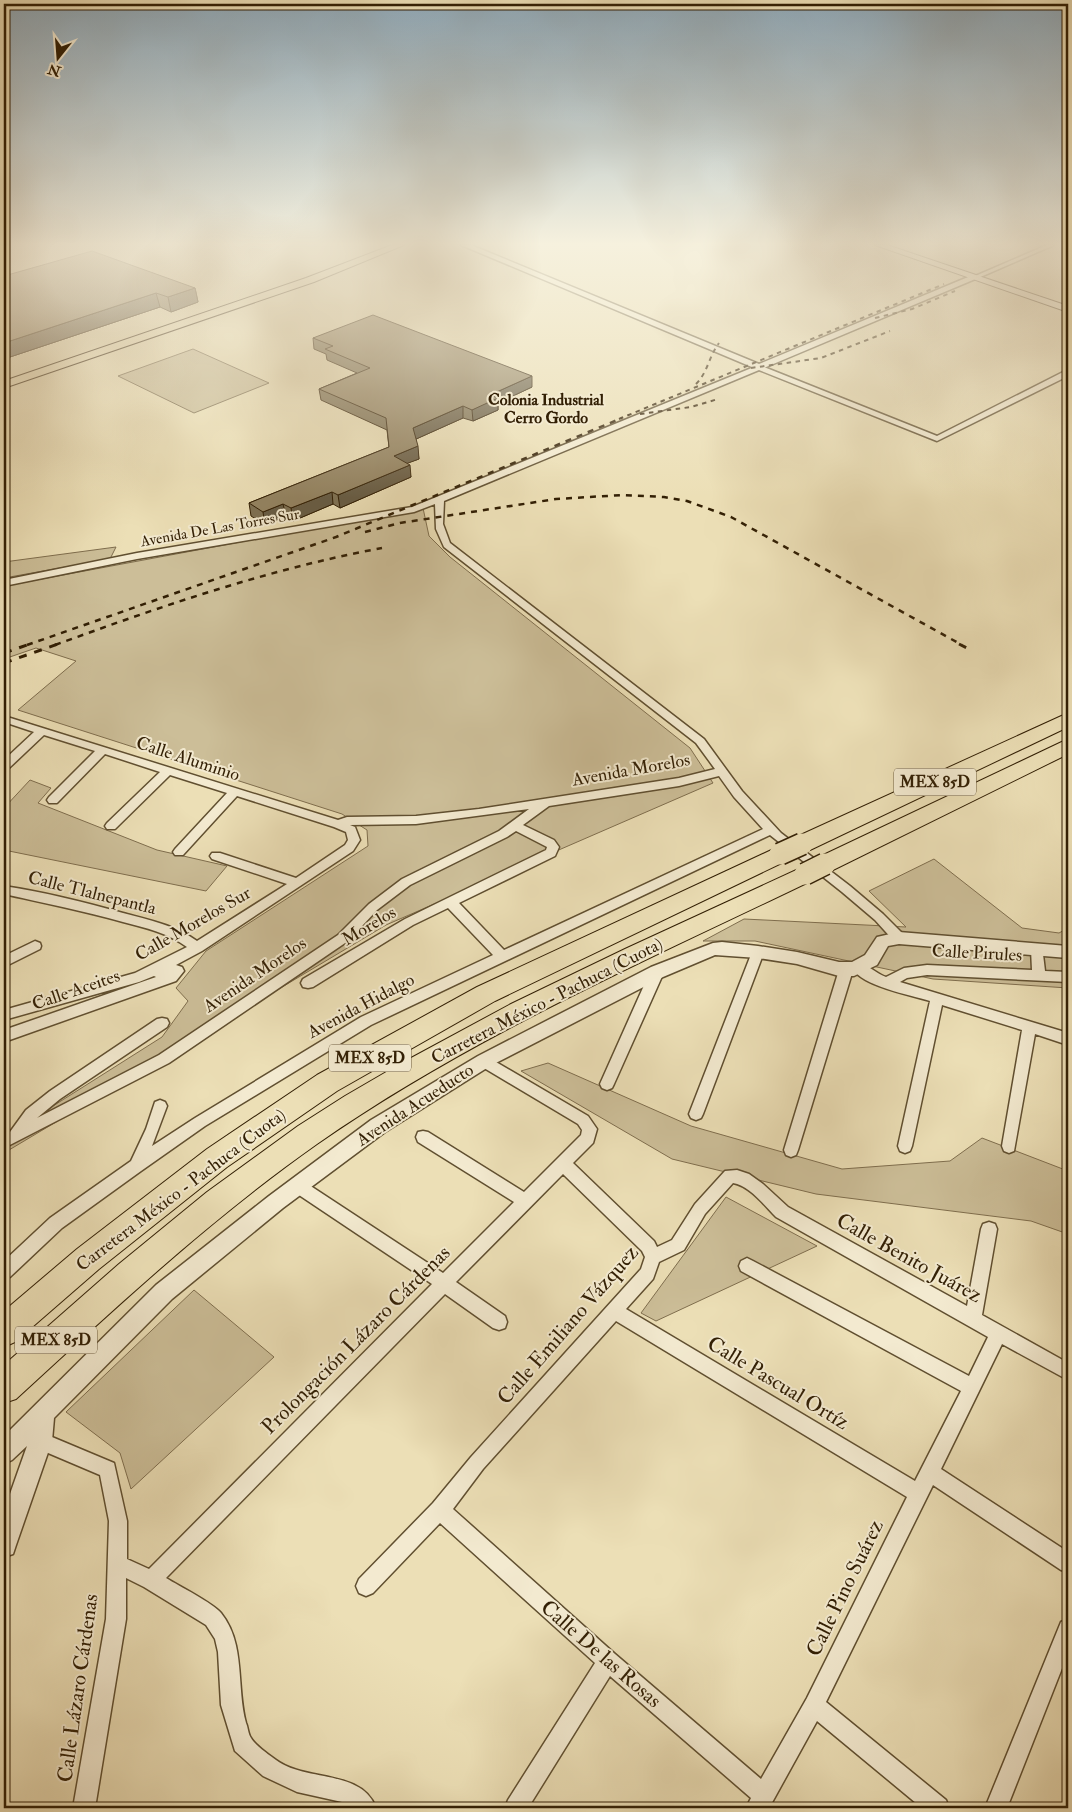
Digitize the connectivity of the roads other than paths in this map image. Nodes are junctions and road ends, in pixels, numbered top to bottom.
1 (132, 330) edge
2 (166, 330) edge
3 (669, 330) edge
4 (849, 330) edge
5 (90, 344) dead end
6 (759, 367) junction
7 (1068, 373) edge
8 (4, 385) edge
9 (440, 500) junction
10 (4, 583) edge
11 (4, 719) edge
12 (1068, 720) edge
13 (42, 731) junction
14 (1068, 746) edge
15 (103, 750) junction
16 (4, 766) edge
17 (168, 771) junction
18 (723, 771) junction
19 (235, 792) junction
20 (53, 800) dead end
21 (545, 803) junction
22 (338, 824) junction
23 (111, 826) dead end
24 (516, 826) junction
25 (771, 830) junction
26 (354, 840) joint
27 (179, 852) dead end
28 (216, 856) dead end
29 (298, 883) junction
30 (4, 890) edge
31 (450, 902) junction
32 (899, 938) junction
33 (35, 946) dead end
34 (196, 948) junction
35 (1037, 949) junction
36 (758, 952) junction
37 (1068, 952) edge
38 (502, 956) junction
39 (4, 962) edge
40 (852, 969) junction
41 (657, 972) junction
42 (1039, 976) junction
43 (139, 977) junction
44 (1068, 977) edge
45 (308, 983) dead end
46 (888, 983) junction
47 (938, 999) junction
48 (4, 1015) edge
49 (162, 1023) dead end
50 (1030, 1026) junction
51 (4, 1036) edge
52 (1068, 1039) edge
53 (484, 1061) junction
54 (607, 1084) dead end
55 (160, 1106) dead end
56 (696, 1114) dead end
57 (423, 1136) dead end
58 (9, 1139) edge
59 (905, 1146) dead end
60 (1009, 1146) dead end
61 (791, 1150) dead end
62 (562, 1163) junction
63 (136, 1166) junction
64 (733, 1175) joint
65 (298, 1186) junction
66 (525, 1201) junction
67 (989, 1228) dead end
68 (653, 1257) junction
69 (747, 1266) dead end
70 (4, 1272) edge
71 (444, 1283) junction
72 (613, 1310) junction
73 (973, 1317) junction
74 (499, 1322) dead end
75 (4, 1331) edge
76 (999, 1333) junction
77 (1068, 1372) edge
78 (4, 1387) edge
79 (972, 1387) junction
80 (43, 1414) junction
81 (40, 1441) junction
82 (4, 1452) edge
83 (930, 1473) junction
84 (919, 1494) junction
85 (440, 1510) junction
86 (4, 1545) edge
87 (1068, 1563) edge
88 (117, 1564) junction
89 (151, 1580) junction
90 (366, 1586) dead end
91 (1068, 1629) edge
92 (608, 1661) junction
93 (814, 1705) junction
94 (761, 1802) edge
95 (84, 1808) edge
96 (365, 1808) edge
97 (516, 1808) edge
98 (938, 1808) edge
99 (996, 1808) edge

1 - 5 main road
2 - 8 main road
3 - 6 street
4 - 6 street
6 - 7 street
6 - 9 street, Avenida De Las Torres Sur
9 - 10 street, Avenida De Las Torres Sur
9 - 18 street
11 - 13 street, Calle Aluminio
12 - 75 highway, Carretera México - Pachuca (Cuota) / MEX 85D
13 - 15 street, Calle Aluminio
13 - 16 street
14 - 78 highway, Carretera México - Pachuca (Cuota) / MEX 85D
15 - 17 street, Calle Aluminio
15 - 20 street
17 - 19 street, Calle Aluminio
17 - 23 street
18 - 21 street, Avenida Morelos
18 - 25 street
19 - 22 street, Calle Aluminio
19 - 27 street
21 - 22 street, Avenida Morelos
21 - 24 street, Avenida Morelos
22 - 26 street, Calle Aluminio
24 - 31 street, Morelos
24 - 58 street, Avenida Morelos
25 - 32 street
25 - 38 street, Avenida Hidalgo
26 - 29 street, Calle Morelos Sur
28 - 29 street
29 - 34 street, Calle Morelos Sur
30 - 34 street, Calle Tlalnepantla
31 - 38 street
31 - 45 street, Morelos
32 - 35 street, Calle Pirules
32 - 40 street
33 - 39 street
34 - 43 street, Calle Morelos Sur
35 - 37 street, Calle Pirules
35 - 42 street
36 - 40 street, Avenida Acueducto
36 - 41 street, Avenida Acueducto
36 - 56 street
38 - 63 street, Avenida Hidalgo
40 - 46 street
40 - 61 street
41 - 53 street, Avenida Acueducto
41 - 54 street
42 - 44 street, Calle Pirules
42 - 46 street, Calle Pirules
43 - 48 street, Calle Morelos Sur
43 - 51 street, Calle Aceites
46 - 47 street
47 - 50 street
47 - 59 street
49 - 58 street
50 - 52 street
50 - 60 street
53 - 62 street, Prolongación Lázaro Cárdenas
53 - 65 street, Avenida Acueducto
55 - 63 street
57 - 66 street
62 - 66 street, Prolongación Lázaro Cárdenas
62 - 68 street
63 - 70 street, Avenida Hidalgo
64 - 68 street, Calle Emiliano Vázquez
64 - 73 street, Calle Benito Juárez
65 - 71 street
65 - 80 street, Avenida Acueducto
66 - 71 street, Prolongación Lázaro Cárdenas
67 - 73 street
68 - 72 street, Calle Emiliano Vázquez
69 - 79 street
71 - 74 street
71 - 89 street, Prolongación Lázaro Cárdenas
72 - 84 street, Calle Pascual Ortíz
72 - 85 street, Calle Emiliano Vázquez
73 - 76 street, Calle Benito Juárez
76 - 77 street, Calle Benito Juárez
76 - 79 street, Calle Pino Suárez
79 - 83 street, Calle Pino Suárez
80 - 81 street
80 - 82 street, Avenida Acueducto
81 - 86 street
81 - 88 street, Calle Lázaro Cárdenas
83 - 84 street, Calle Pino Suárez
83 - 87 street
84 - 93 street, Calle Pino Suárez
85 - 90 street, Calle Emiliano Vázquez
85 - 92 street, Calle De las Rosas
88 - 89 street
88 - 95 street, Calle Lázaro Cárdenas
89 - 96 street
91 - 99 street
92 - 94 street, Calle De las Rosas
92 - 97 street
93 - 94 street, Calle Pino Suárez
93 - 98 street

